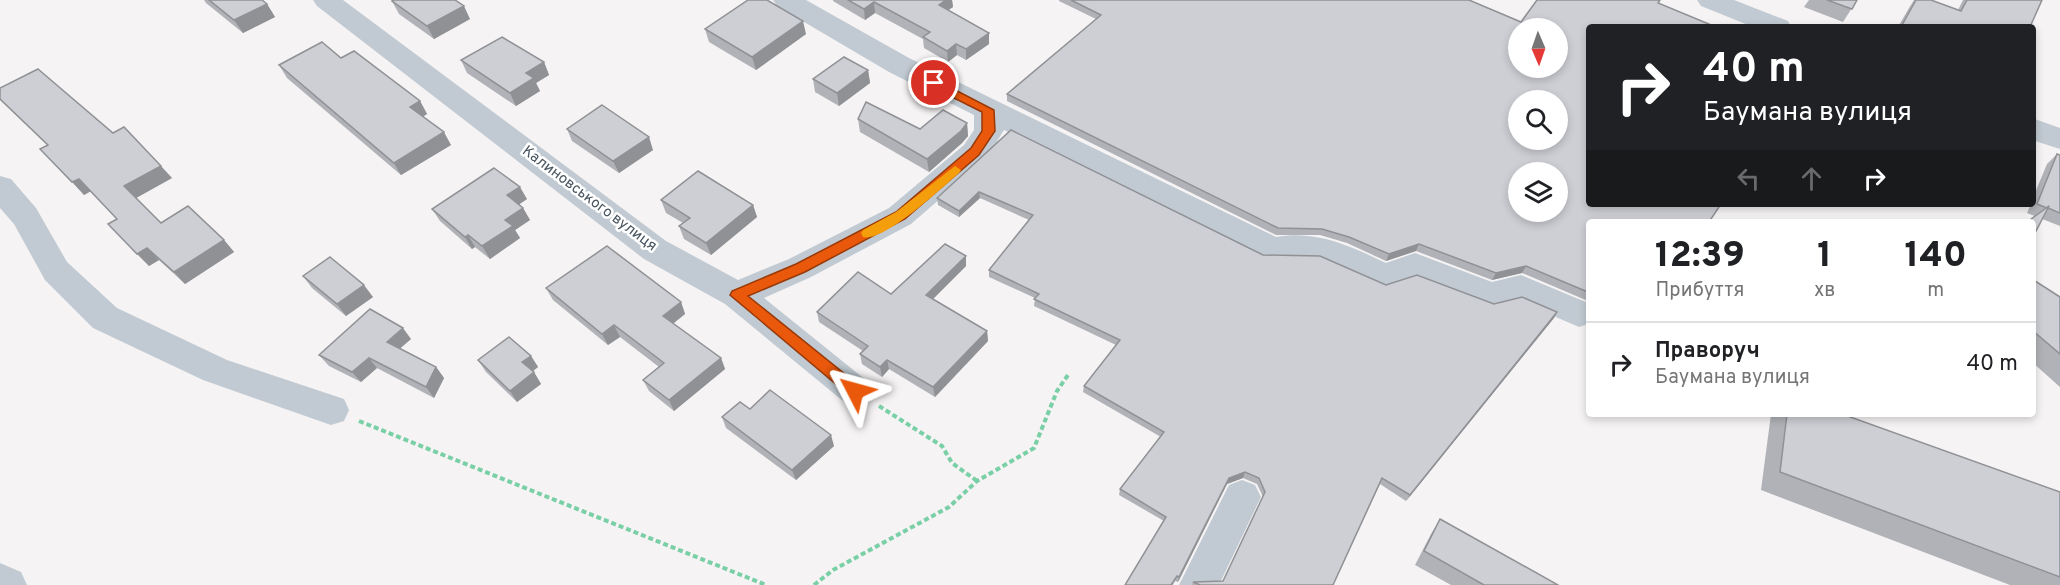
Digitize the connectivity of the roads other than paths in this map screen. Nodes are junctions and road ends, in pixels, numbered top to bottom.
1 (326, 0) edge
2 (786, 0) edge
3 (1710, 0) edge
4 (1770, 24) edge
5 (988, 110) junction
6 (2036, 130) edge
7 (2060, 139) edge
8 (0, 187) edge
9 (737, 295) junction
10 (1579, 314) dead end
11 (855, 391) road end
12 (331, 410) road end
13 (1242, 496) dead end
14 (0, 582) edge
15 (7, 585) edge
16 (1200, 585) edge

1 - 9 street, Калиновського вулиця
2 - 5 street
3 - 4 street
5 - 9 street
5 - 10 street
6 - 7 street
8 - 12 street
9 - 11 street, Калиновського вулиця
13 - 16 street
14 - 15 street

